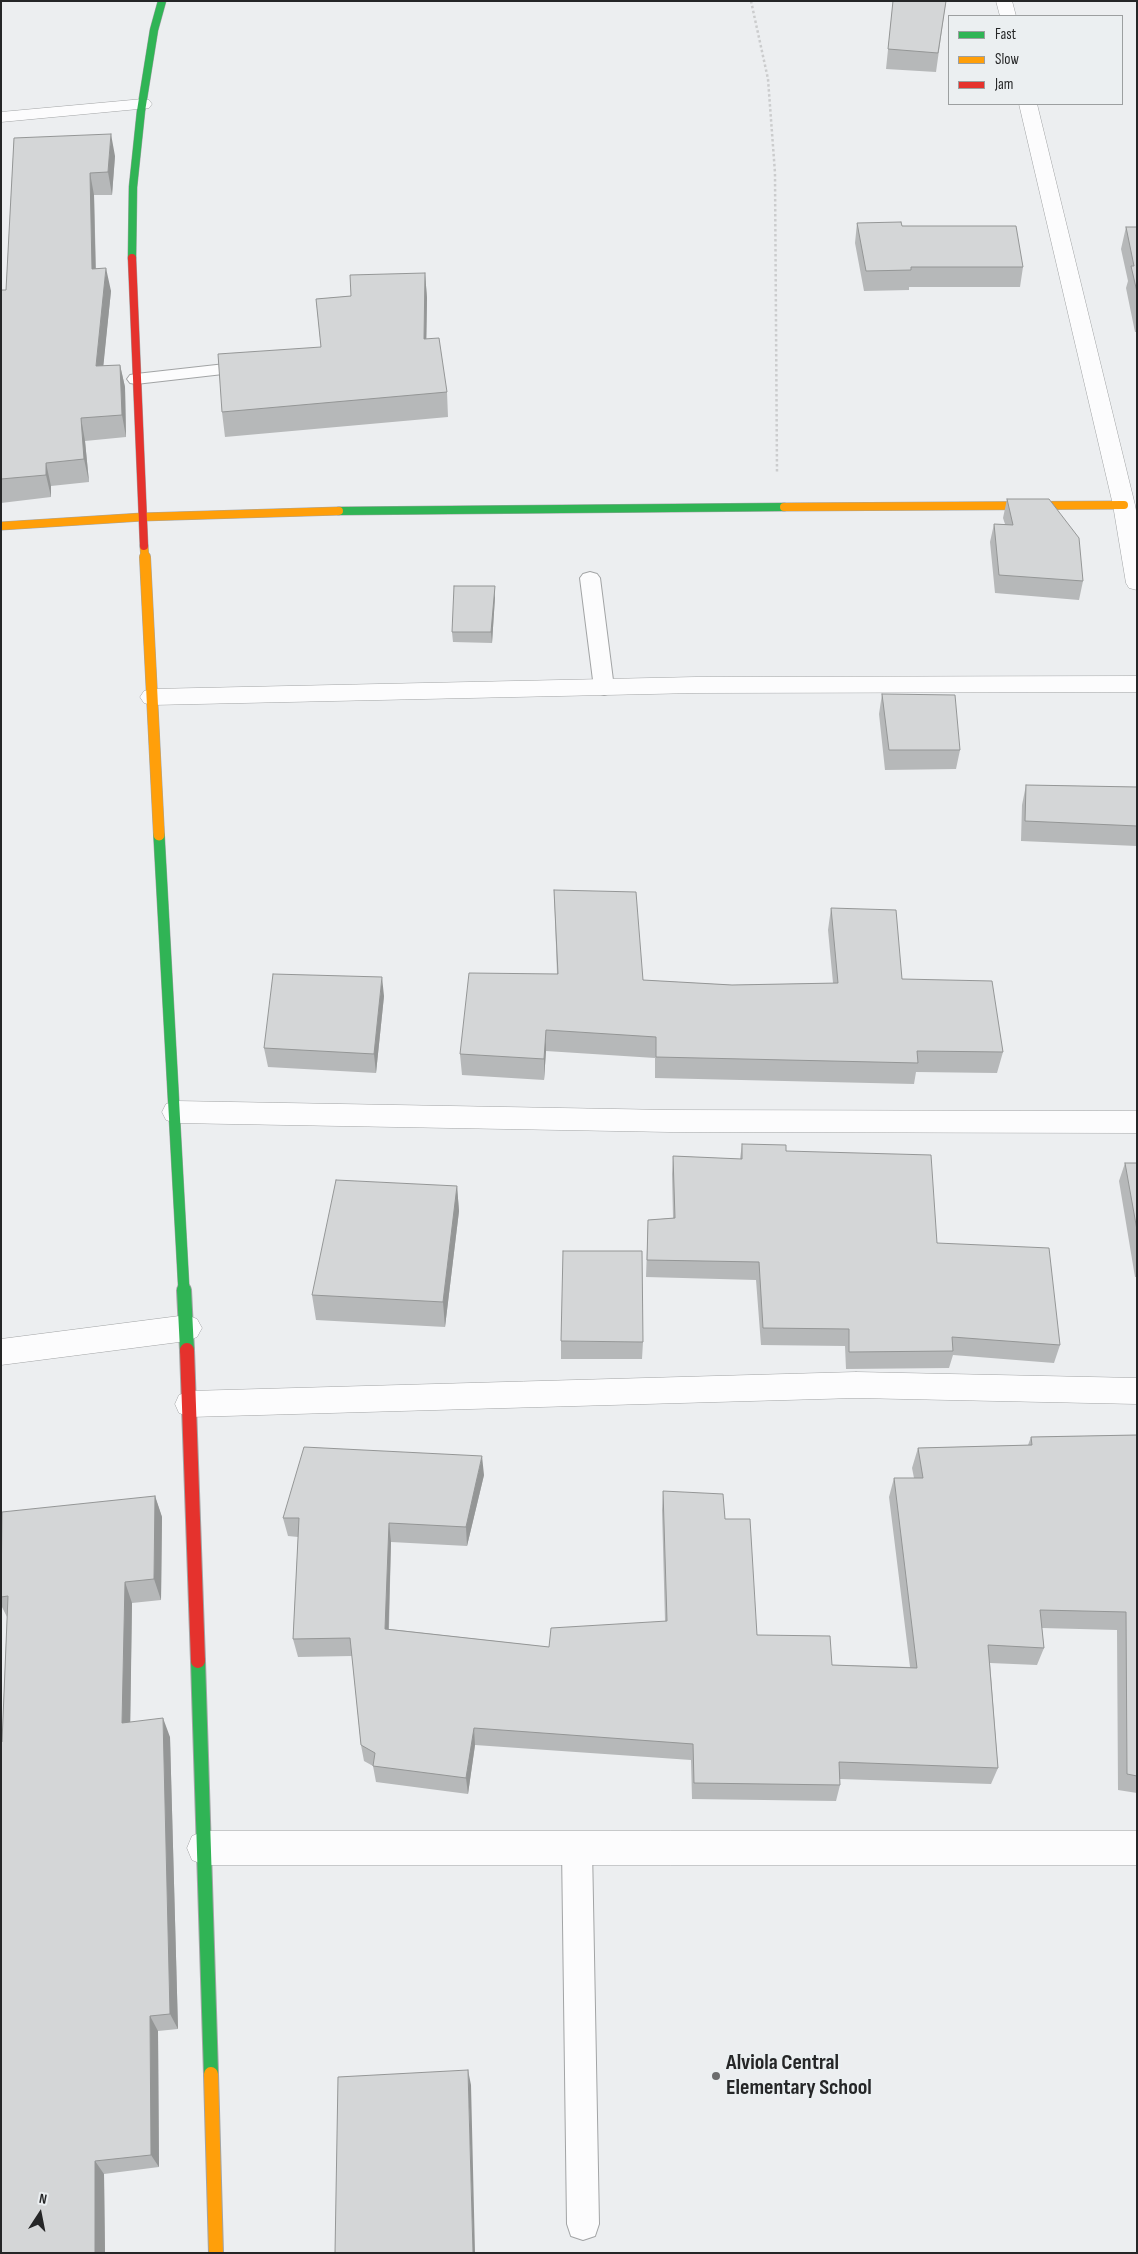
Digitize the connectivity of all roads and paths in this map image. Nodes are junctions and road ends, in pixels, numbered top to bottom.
1 (162, 1) edge
2 (751, 1) edge
3 (1004, 1) edge
4 (1008, 15) edge
5 (143, 104) junction
6 (1028, 105) edge
7 (1, 117) edge
8 (271, 364) edge
9 (136, 379) junction
10 (1130, 505) edge
11 (777, 508) junction
12 (142, 517) junction
13 (1, 526) edge
14 (590, 578) dead end
15 (1137, 583) edge
16 (1137, 684) edge
17 (604, 688) junction
18 (152, 697) junction
19 (176, 1112) junction
20 (1137, 1122) edge
21 (187, 1328) junction
22 (1, 1352) edge
23 (1137, 1391) edge
24 (190, 1404) junction
25 (204, 1848) junction
26 (577, 1848) junction
27 (1137, 1848) edge
28 (583, 2224) dead end
29 (216, 2253) edge

1 - 5 street
2 - 11 path
3 - 4 street
5 - 7 street
5 - 9 street
6 - 10 street
8 - 9 lane
9 - 12 street
10 - 11 street
10 - 15 street
11 - 12 street
12 - 13 street
12 - 18 street
14 - 17 lane
16 - 17 street
17 - 18 street
18 - 19 street
19 - 20 street
19 - 21 street
21 - 22 street
21 - 24 street
23 - 24 street
24 - 25 street
25 - 26 street
25 - 29 street
26 - 27 street
26 - 28 lane

